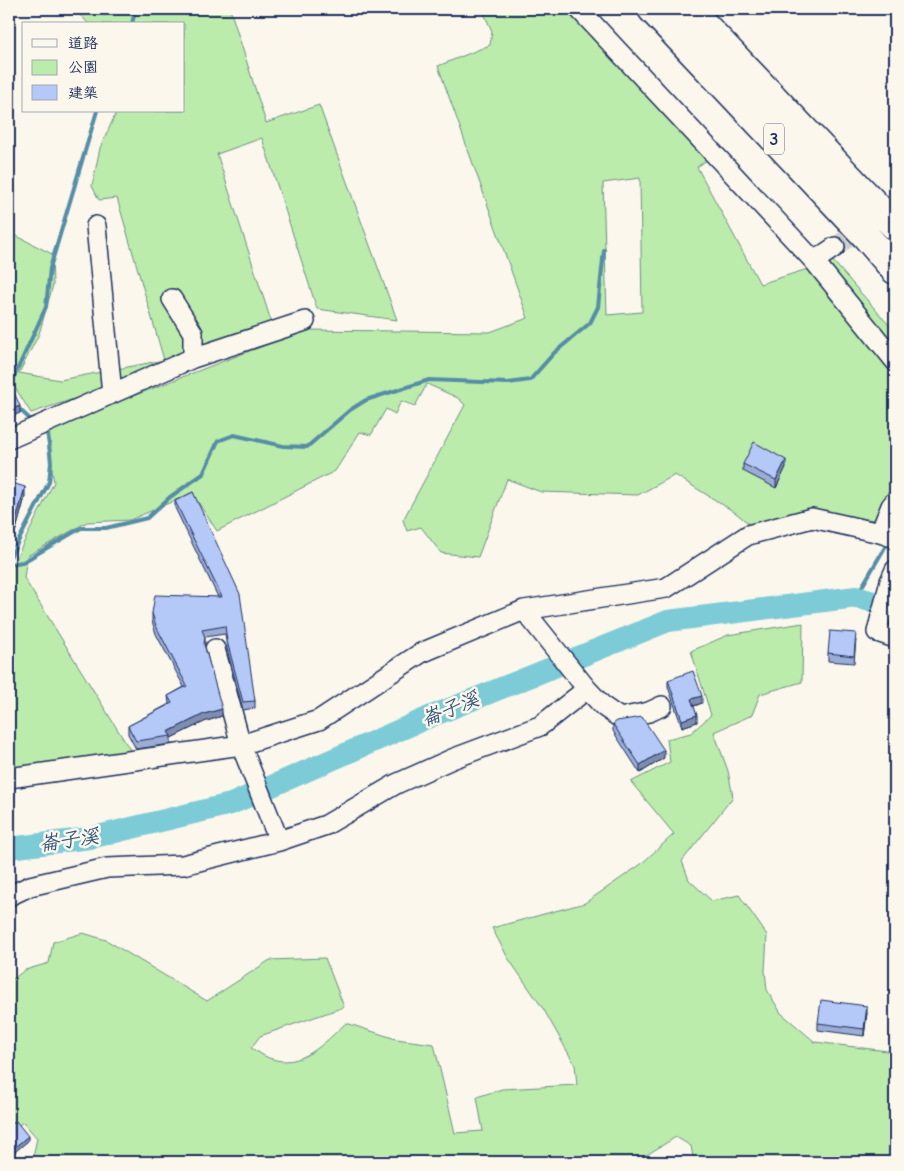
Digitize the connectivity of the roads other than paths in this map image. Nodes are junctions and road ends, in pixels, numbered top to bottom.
1 (579, 9) edge
2 (652, 9) edge
3 (689, 9) edge
4 (895, 213) edge
5 (96, 226) dead end
6 (835, 247) tunnel mouth
7 (814, 261) junction
8 (895, 270) edge
9 (172, 299) dead end
10 (305, 321) dead end
11 (193, 358) junction
12 (895, 361) edge
13 (112, 394) junction
14 (9, 439) edge
15 (895, 502) edge
16 (888, 536) edge
17 (895, 570) edge
18 (524, 610) junction
19 (895, 638) edge
20 (215, 649) dead end
21 (586, 689) junction
22 (662, 706) dead end
23 (240, 745) junction
24 (9, 778) edge
25 (279, 841) junction
26 (9, 896) edge

1 - 7 street
2 - 8 highway, 3
3 - 4 highway, 3
5 - 13 street
6 - 7 street
7 - 12 street
9 - 11 street
10 - 11 street
11 - 13 street
13 - 14 street
15 - 16 street
16 - 18 street
17 - 19 street
18 - 21 street
18 - 23 street
20 - 23 street
21 - 22 street
21 - 25 street
23 - 24 street
23 - 25 street
25 - 26 street

